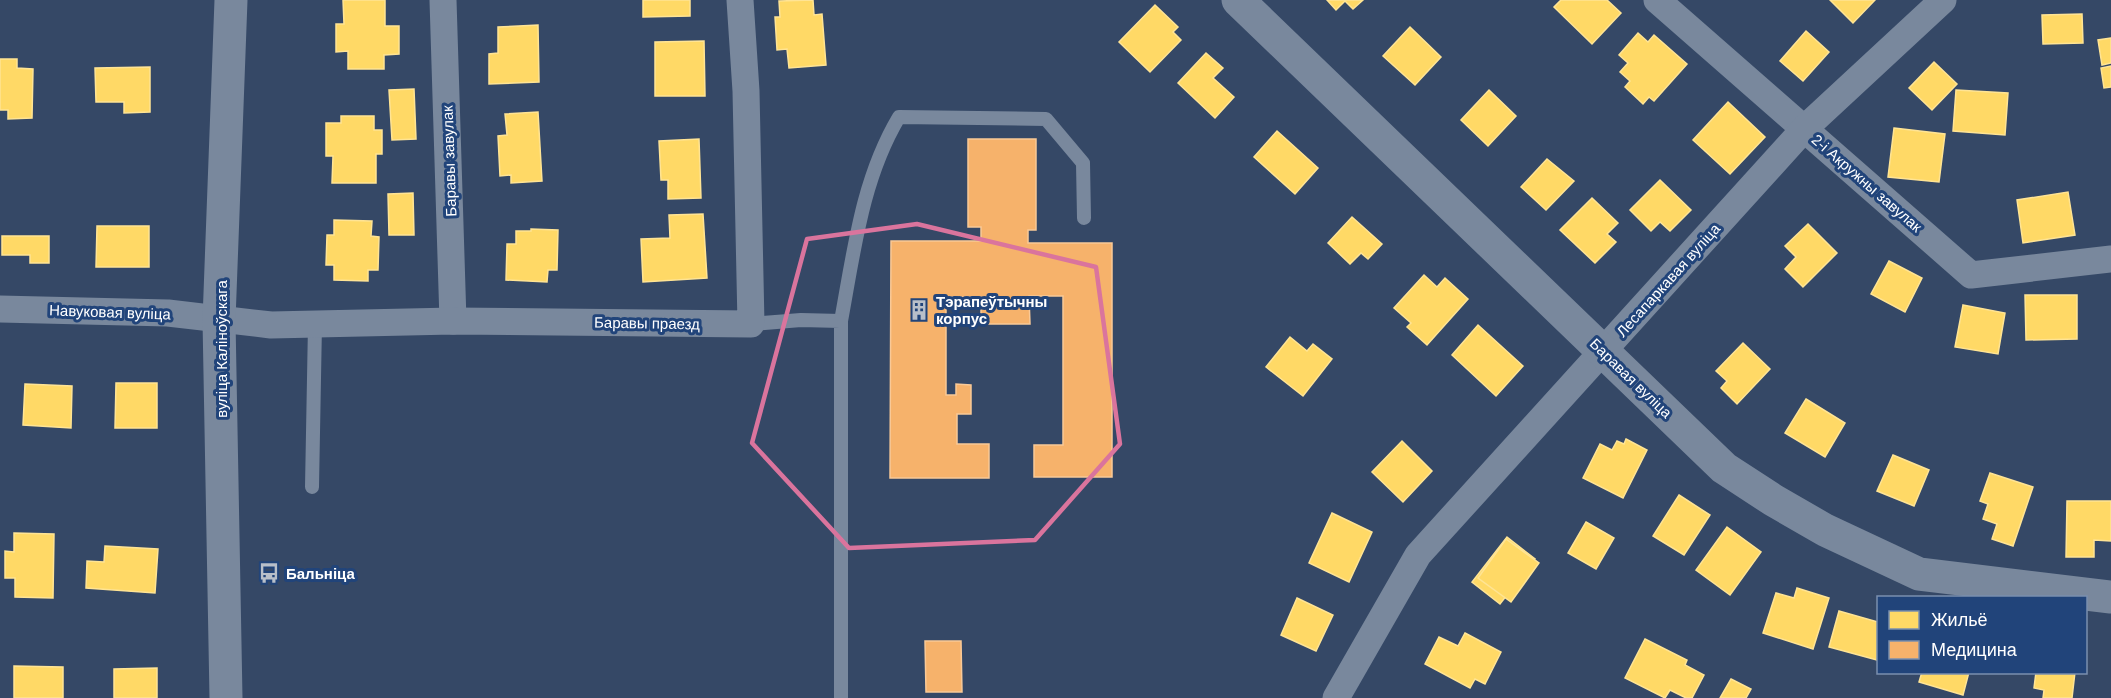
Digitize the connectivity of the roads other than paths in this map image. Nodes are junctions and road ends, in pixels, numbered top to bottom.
1 (231, 0) edge
2 (443, 0) edge
3 (740, 0) edge
4 (1238, 0) edge
5 (1658, 0) edge
6 (1943, 0) edge
7 (1805, 128) junction
8 (1084, 219) dead end
9 (2111, 259) edge
10 (0, 309) edge
11 (219, 320) junction
12 (453, 321) junction
13 (841, 321) junction
14 (315, 324) junction
15 (751, 324) junction
16 (1604, 351) junction
17 (312, 487) dead end
18 (2111, 597) edge
19 (226, 698) edge
20 (842, 698) edge
21 (1336, 698) edge

1 - 11 street, вуліца Каліноўскага
2 - 12 street, Баравы завулак
3 - 15 street
4 - 16 street, Баравая вуліца
5 - 7 street, 2-і Акружны завулак
6 - 7 street, Лесапаркавая вуліца
7 - 9 street, 2-і Акружны завулак
7 - 16 street, Лесапаркавая вуліца
8 - 13 lane
10 - 11 street, Навуковая вуліца
11 - 14 street, Баравы праезд
11 - 19 street, вуліца Каліноўскага
12 - 14 street, Баравы праезд
12 - 15 street, Баравы праезд
13 - 15 lane
13 - 20 lane
14 - 17 lane
16 - 18 street, Баравая вуліца
16 - 21 street, Лесапаркавая вуліца

